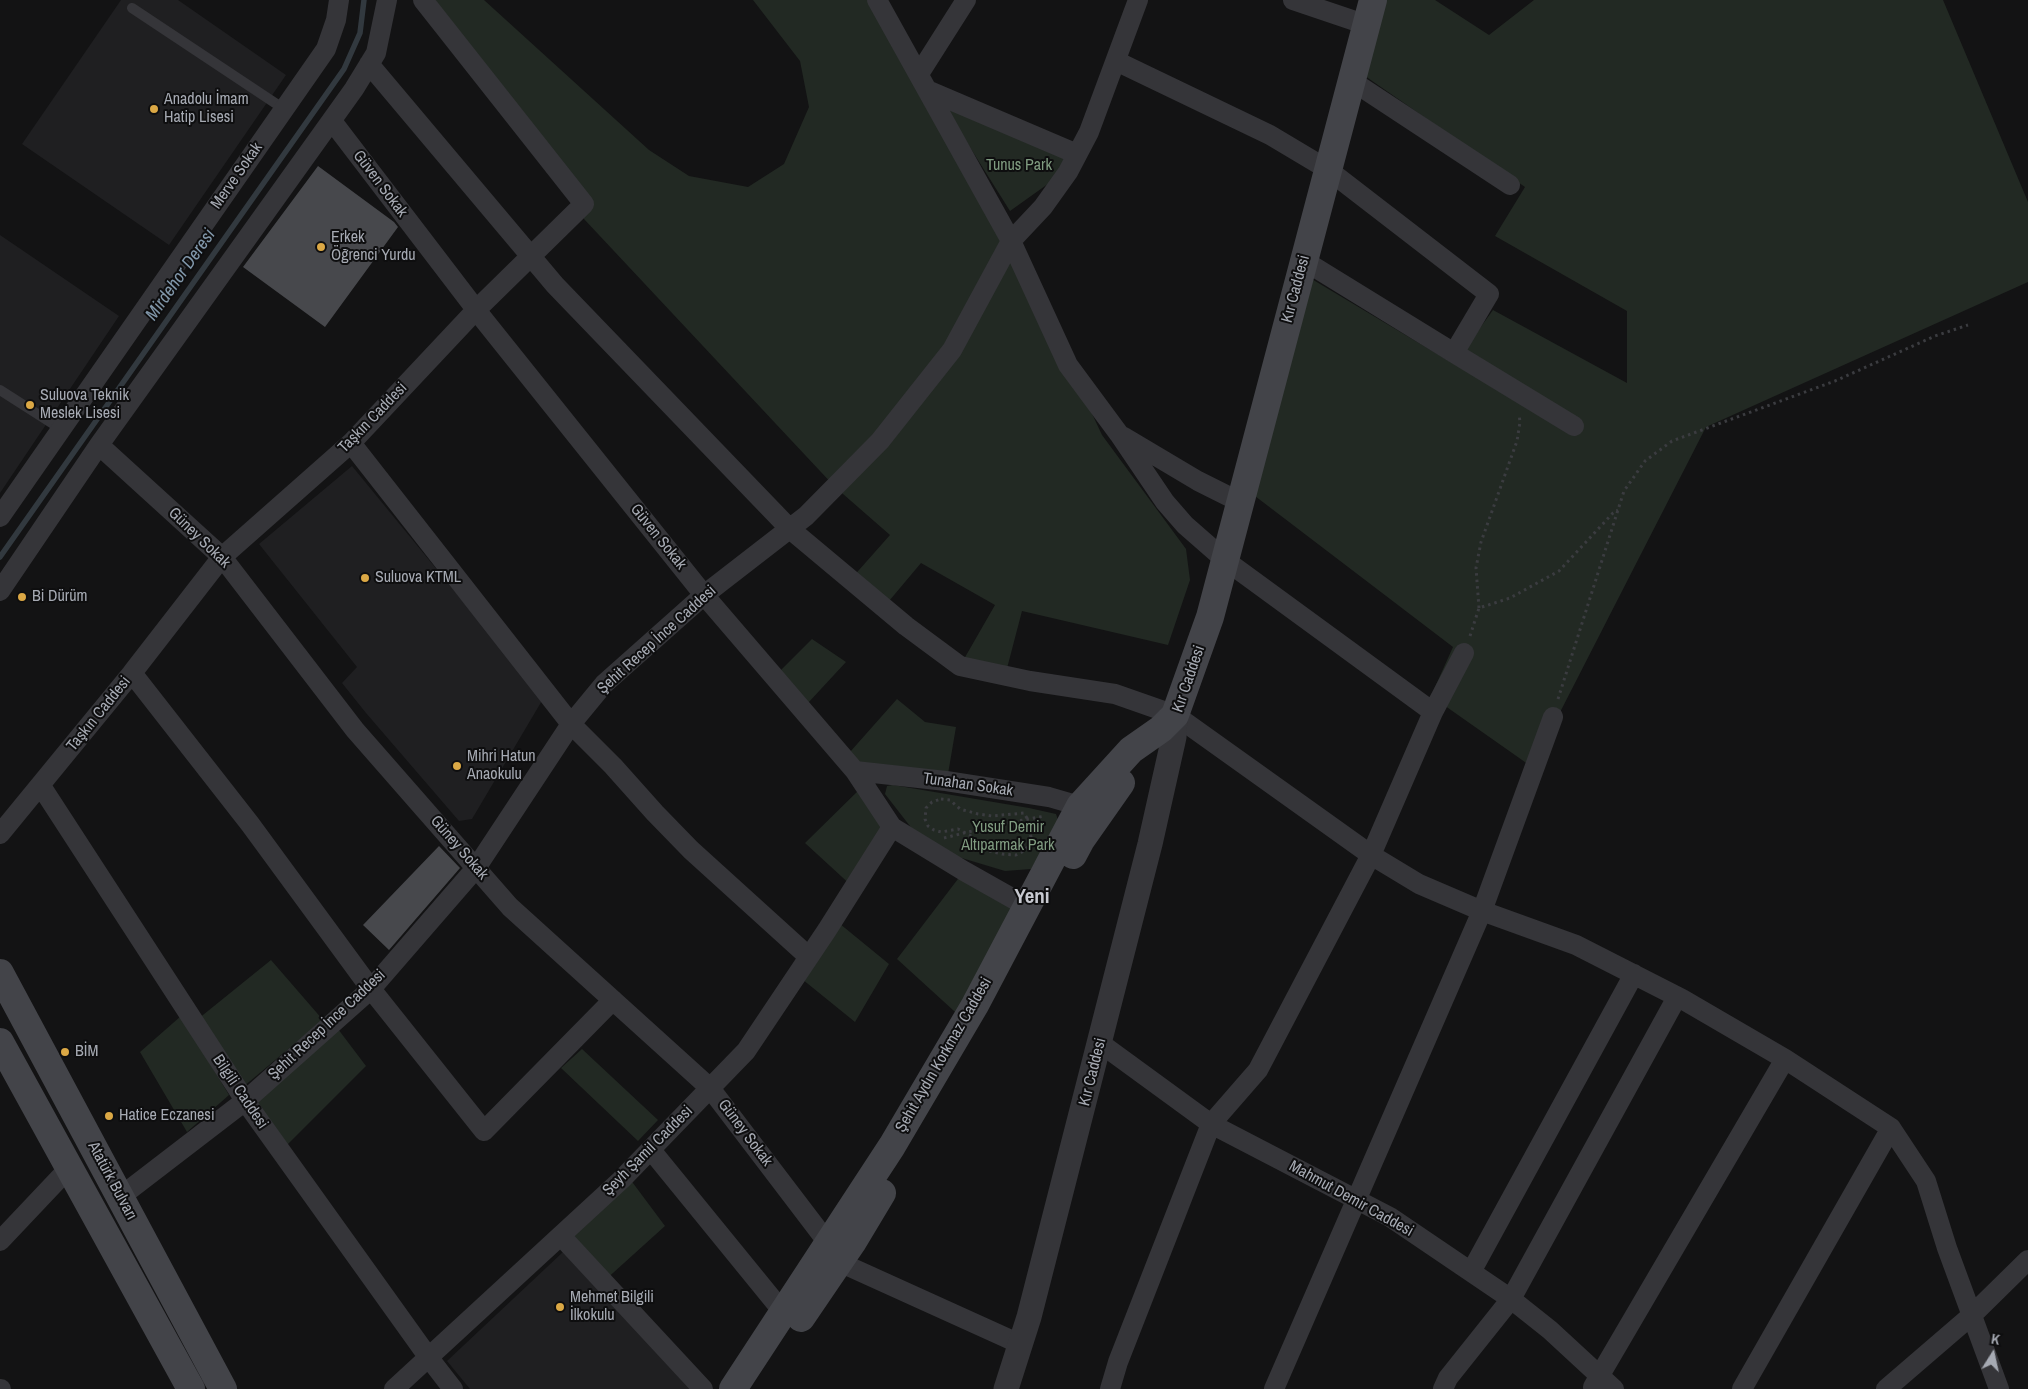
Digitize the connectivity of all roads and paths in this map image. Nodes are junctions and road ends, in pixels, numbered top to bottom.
1 (338, 0) edge
2 (387, 0) edge
3 (423, 0) edge
4 (877, 0) edge
5 (966, 0) edge
6 (1138, 0) edge
7 (1293, 0) edge
8 (132, 8) dead end
9 (1370, 12) edge
10 (1116, 61) junction
11 (369, 64) junction
12 (1352, 80) junction
13 (923, 82) junction
14 (284, 109) junction
15 (332, 121) junction
16 (1077, 154) junction
17 (1327, 169) junction
18 (1510, 185) dead end
19 (1011, 242) junction
20 (530, 257) junction
21 (1303, 260) junction
22 (476, 310) junction
23 (1968, 325) dead end
24 (1454, 353) junction
25 (0, 390) edge
26 (1520, 394) junction
27 (1574, 426) dead end
28 (61, 429) junction
29 (1119, 434) junction
30 (351, 443) junction
31 (99, 445) junction
32 (1240, 502) junction
33 (1618, 510) junction
34 (0, 517) edge
35 (790, 529) junction
36 (222, 557) junction
37 (1225, 560) junction
38 (0, 591) edge
39 (704, 595) junction
40 (1479, 608) junction
41 (1464, 653) joint
42 (132, 673) junction
43 (1434, 712) junction
44 (1553, 717) joint
45 (1168, 722) junction
46 (571, 724) junction
47 (855, 771) junction
48 (41, 786) junction
49 (1054, 798) junction
50 (1080, 806) junction
51 (1028, 820) junction
52 (892, 827) junction
53 (964, 832) junction
54 (0, 834) edge
55 (921, 845) junction
56 (1371, 855) junction
57 (476, 868) junction
58 (1026, 906) junction
59 (1482, 912) junction
60 (809, 957) junction
61 (0, 973) edge
62 (1634, 974) junction
63 (371, 989) junction
64 (1677, 997) junction
65 (613, 1000) junction
66 (0, 1042) edge
67 (1100, 1043) junction
68 (1785, 1059) junction
69 (710, 1088) junction
70 (245, 1101) junction
71 (1211, 1124) junction
72 (1891, 1128) junction
73 (651, 1150) junction
74 (69, 1168) junction
75 (120, 1197) junction
76 (1356, 1199) junction
77 (560, 1236) junction
78 (0, 1241) edge
79 (834, 1252) junction
80 (2028, 1260) edge
81 (1471, 1272) junction
82 (1511, 1299) junction
83 (783, 1312) junction
84 (1972, 1315) junction
85 (1020, 1344) junction
86 (429, 1358) junction
87 (1602, 1385) edge
88 (191, 1389) edge
89 (223, 1389) edge
90 (394, 1389) edge
91 (453, 1389) edge
92 (703, 1389) edge
93 (733, 1389) edge
94 (752, 1389) edge
95 (1006, 1389) edge
96 (1110, 1389) edge
97 (1274, 1389) edge
98 (1443, 1389) edge
99 (1742, 1389) edge
100 (1886, 1389) edge
101 (1999, 1389) edge

1 - 14 street, Merve Sokak
2 - 11 street
3 - 20 street, Taşkın Caddesi
4 - 13 street
5 - 13 street
6 - 10 street, Şehit Recep İnce Caddesi
7 - 9 street
8 - 14 lane
9 - 12 main road, Kır Caddesi
10 - 16 street, Şehit Recep İnce Caddesi
10 - 17 street
11 - 15 street
11 - 20 street
12 - 17 main road, Kır Caddesi
12 - 18 street
13 - 16 street
13 - 19 street
14 - 28 street, Merve Sokak
15 - 22 street, Güven Sokak
15 - 31 street
16 - 19 street, Şehit Recep İnce Caddesi
17 - 21 main road, Kır Caddesi
17 - 24 street
19 - 29 street
19 - 35 street, Şehit Recep İnce Caddesi
20 - 22 street, Taşkın Caddesi
20 - 35 street
21 - 24 street
21 - 32 main road, Kır Caddesi
22 - 30 street, Taşkın Caddesi
22 - 39 street, Güven Sokak
23 - 33 path
24 - 26 street
25 - 28 lane
26 - 27 street
26 - 40 path
28 - 34 street, Merve Sokak
29 - 32 street
29 - 37 street
30 - 36 street, Taşkın Caddesi
30 - 46 street
31 - 36 street, Güney Sokak
31 - 38 street
32 - 37 main road, Kır Caddesi
33 - 40 path
33 - 44 path
35 - 39 street, Şehit Recep İnce Caddesi
35 - 45 street
36 - 42 street, Taşkın Caddesi
36 - 57 street, Güney Sokak
37 - 43 street
37 - 45 main road, Kır Caddesi
39 - 46 street, Şehit Recep İnce Caddesi
39 - 47 street, Güven Sokak
40 - 41 path
41 - 43 street
42 - 48 street, Taşkın Caddesi
42 - 63 street
43 - 56 street
44 - 59 street
45 - 50 main road, Şehit Aydın Korkmaz Caddesi
45 - 56 street
45 - 67 street, Kır Caddesi
45 - 79 main road, Şehit Aydın Korkmaz Caddesi
46 - 57 street, Şehit Recep İnce Caddesi
46 - 60 street
47 - 49 street, Tunahan Sokak
47 - 52 street, Güven Sokak
48 - 54 street, Taşkın Caddesi
48 - 70 street, Bilgili Caddesi
49 - 50 street, Tunahan Sokak
49 - 51 path
50 - 58 main road, Şehit Aydın Korkmaz Caddesi
51 - 53 path
51 - 53 path
51 - 53 path
52 - 55 street, Güven Sokak
52 - 60 street, Şeyh Şamil Caddesi
53 - 55 path
55 - 58 street, Güven Sokak
56 - 59 street
56 - 71 street
57 - 63 street, Şehit Recep İnce Caddesi
57 - 65 street, Güney Sokak
58 - 79 main road, Şehit Aydın Korkmaz Caddesi
59 - 62 street
59 - 76 street
60 - 69 street, Şeyh Şamil Caddesi
61 - 75 main road, Atatürk Bulvarı
62 - 64 street
62 - 81 street
63 - 65 street
63 - 70 street, Şehit Recep İnce Caddesi
64 - 68 street
64 - 82 street
65 - 69 street, Güney Sokak
66 - 74 main road, Atatürk Bulvarı
67 - 71 street, Mahmut Demir Caddesi
67 - 85 street, Kır Caddesi
68 - 72 street
68 - 87 street
69 - 73 street, Şeyh Şamil Caddesi
69 - 79 street, Güney Sokak
70 - 75 street, Şehit Recep İnce Caddesi
70 - 86 street, Bilgili Caddesi
71 - 76 street, Mahmut Demir Caddesi
71 - 96 street
72 - 84 street
72 - 99 street
73 - 77 street, Şeyh Şamil Caddesi
73 - 83 street
74 - 78 street
74 - 88 main road, Atatürk Bulvarı
75 - 89 main road, Atatürk Bulvarı
76 - 81 street, Mahmut Demir Caddesi
76 - 97 street
77 - 86 street, Şeyh Şamil Caddesi
77 - 92 street
79 - 83 main road, Şehit Aydın Korkmaz Caddesi
79 - 85 street
79 - 94 main road, Şehit Aydın Korkmaz Caddesi
80 - 84 street
81 - 82 street, Mahmut Demir Caddesi
82 - 87 street, Mahmut Demir Caddesi
82 - 98 street
83 - 93 main road, Şehit Aydın Korkmaz Caddesi
84 - 100 street
84 - 101 street
85 - 95 street, Kır Caddesi
86 - 90 street, Şeyh Şamil Caddesi
86 - 91 street, Bilgili Caddesi

